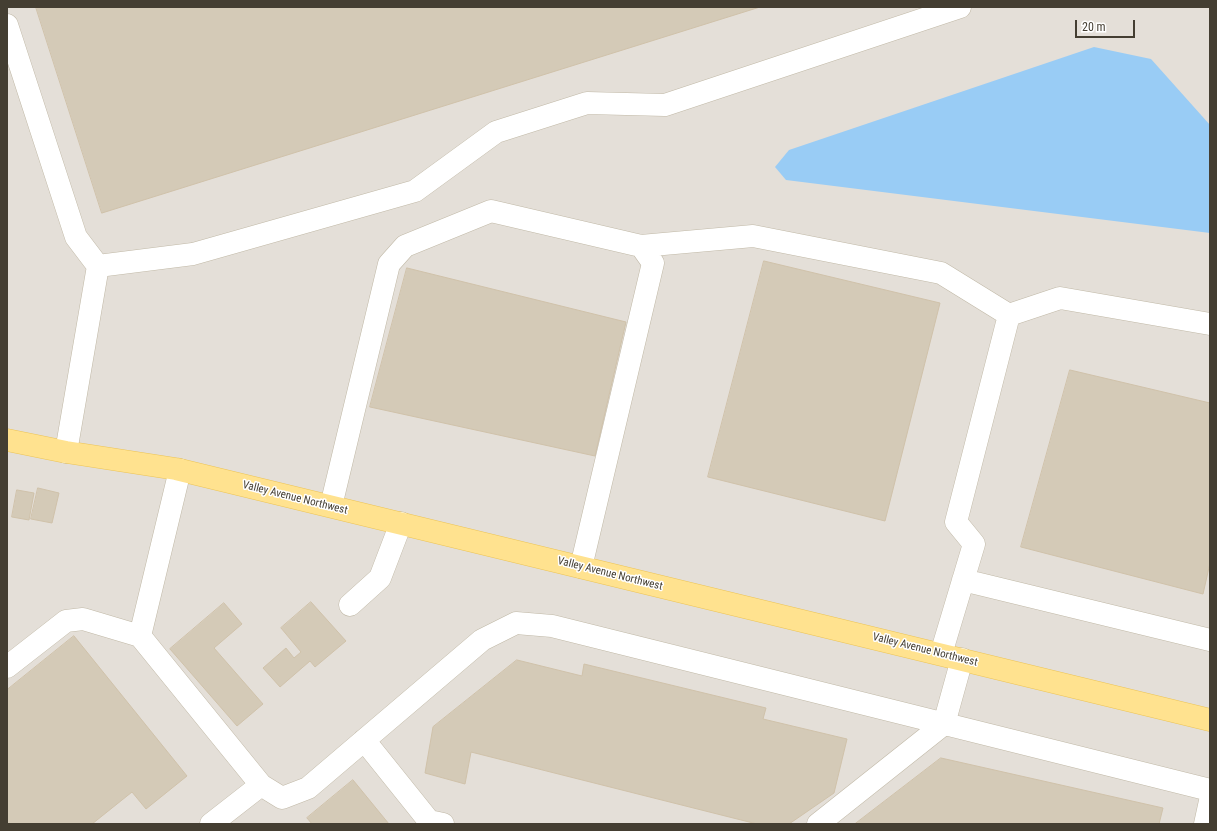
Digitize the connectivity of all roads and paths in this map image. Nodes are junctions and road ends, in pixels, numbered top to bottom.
1 (960, 7) edge
2 (7, 25) edge
3 (641, 246) junction
4 (98, 266) junction
5 (1009, 315) junction
6 (1210, 324) edge
7 (7, 440) edge
8 (66, 452) junction
9 (180, 470) junction
10 (331, 506) junction
11 (401, 523) junction
12 (581, 567) junction
13 (963, 580) junction
14 (350, 605) dead end
15 (140, 636) junction
16 (1210, 640) edge
17 (941, 654) junction
18 (962, 659) junction
19 (7, 667) edge
20 (1210, 720) edge
21 (944, 724) junction
22 (364, 740) junction
23 (261, 785) junction
24 (1210, 790) edge
25 (1210, 801) edge
26 (211, 824) edge
27 (443, 824) edge
28 (818, 824) edge
29 (1205, 824) edge

1 - 4 lane
2 - 4 lane
3 - 5 lane
3 - 10 lane
3 - 12 lane
4 - 8 lane
5 - 6 lane
5 - 13 lane
7 - 8 main road, Valley Avenue Northwest
8 - 9 main road, Valley Avenue Northwest
9 - 10 main road, Valley Avenue Northwest
9 - 15 lane
10 - 11 main road, Valley Avenue Northwest
11 - 12 main road, Valley Avenue Northwest
11 - 14 lane
12 - 17 main road, Valley Avenue Northwest
13 - 16 lane
13 - 17 lane
15 - 19 lane
15 - 23 lane
17 - 18 main road, Valley Avenue Northwest
18 - 20 main road, Valley Avenue Northwest
18 - 21 lane
21 - 22 lane
21 - 24 lane
21 - 28 lane
22 - 23 lane
22 - 27 lane
23 - 26 lane
25 - 29 lane

